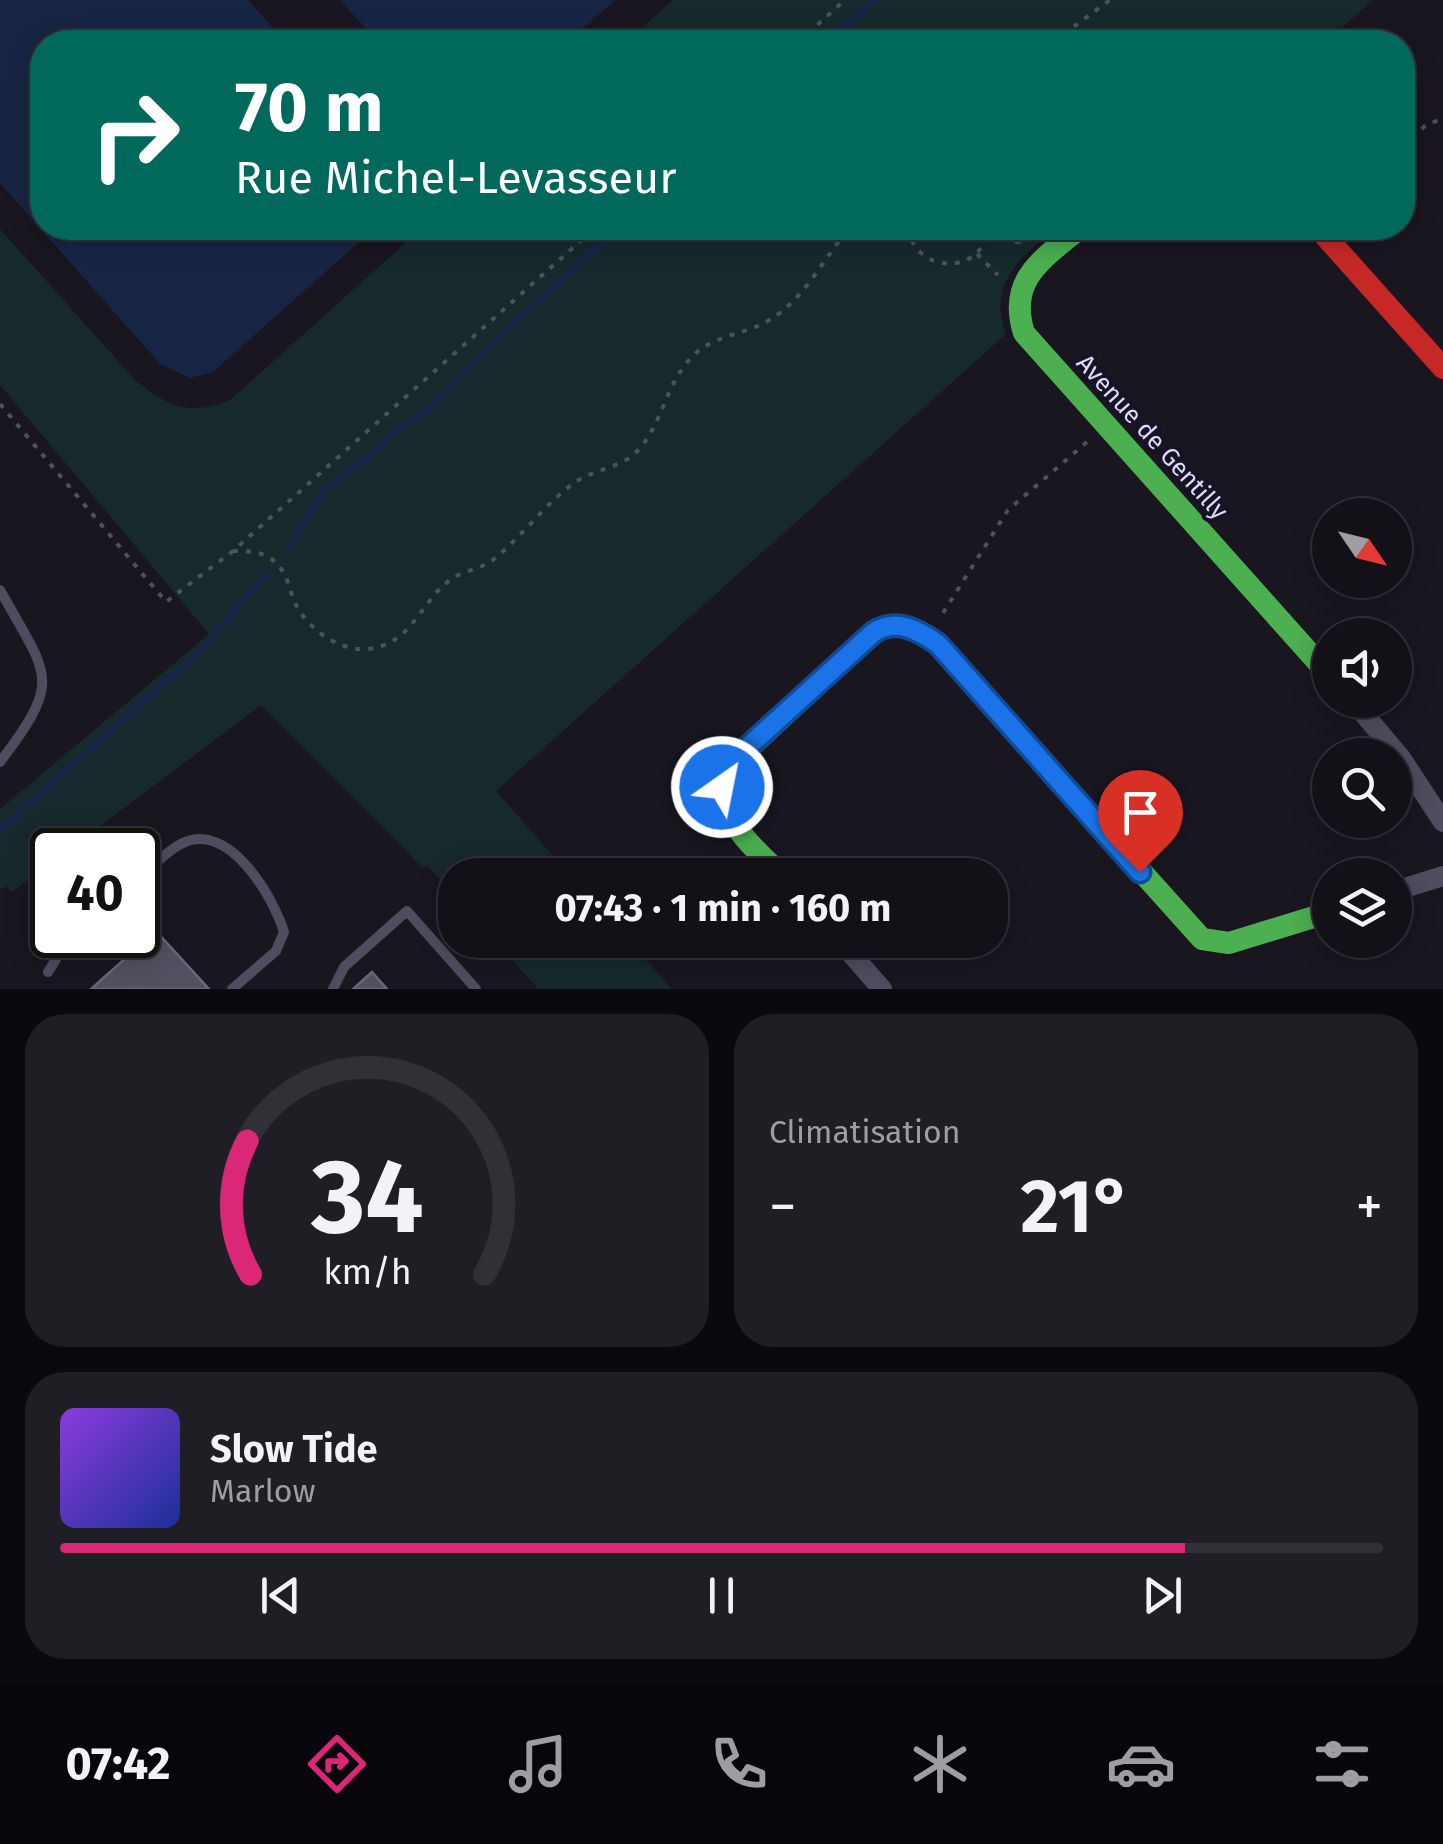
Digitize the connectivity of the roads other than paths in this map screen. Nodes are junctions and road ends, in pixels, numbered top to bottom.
1 (1067, 240) edge
2 (1329, 240) edge
3 (1443, 368) edge
4 (0, 590) edge
5 (1312, 656) edge
6 (1367, 718) edge
7 (0, 762) edge
8 (1443, 822) edge
9 (766, 858) edge
10 (160, 861) edge
11 (1443, 876) edge
12 (1412, 886) edge
13 (1312, 918) edge
14 (57, 958) edge
15 (855, 958) edge
16 (48, 972) dead end
17 (232, 989) edge
18 (333, 989) edge
19 (476, 989) edge
20 (882, 989) edge

1 - 5 street, Avenue de Gentilly
2 - 3 street
4 - 7 lane
6 - 8 street
9 - 13 street
10 - 17 lane
11 - 12 street
14 - 16 lane
15 - 20 street
18 - 19 lane

